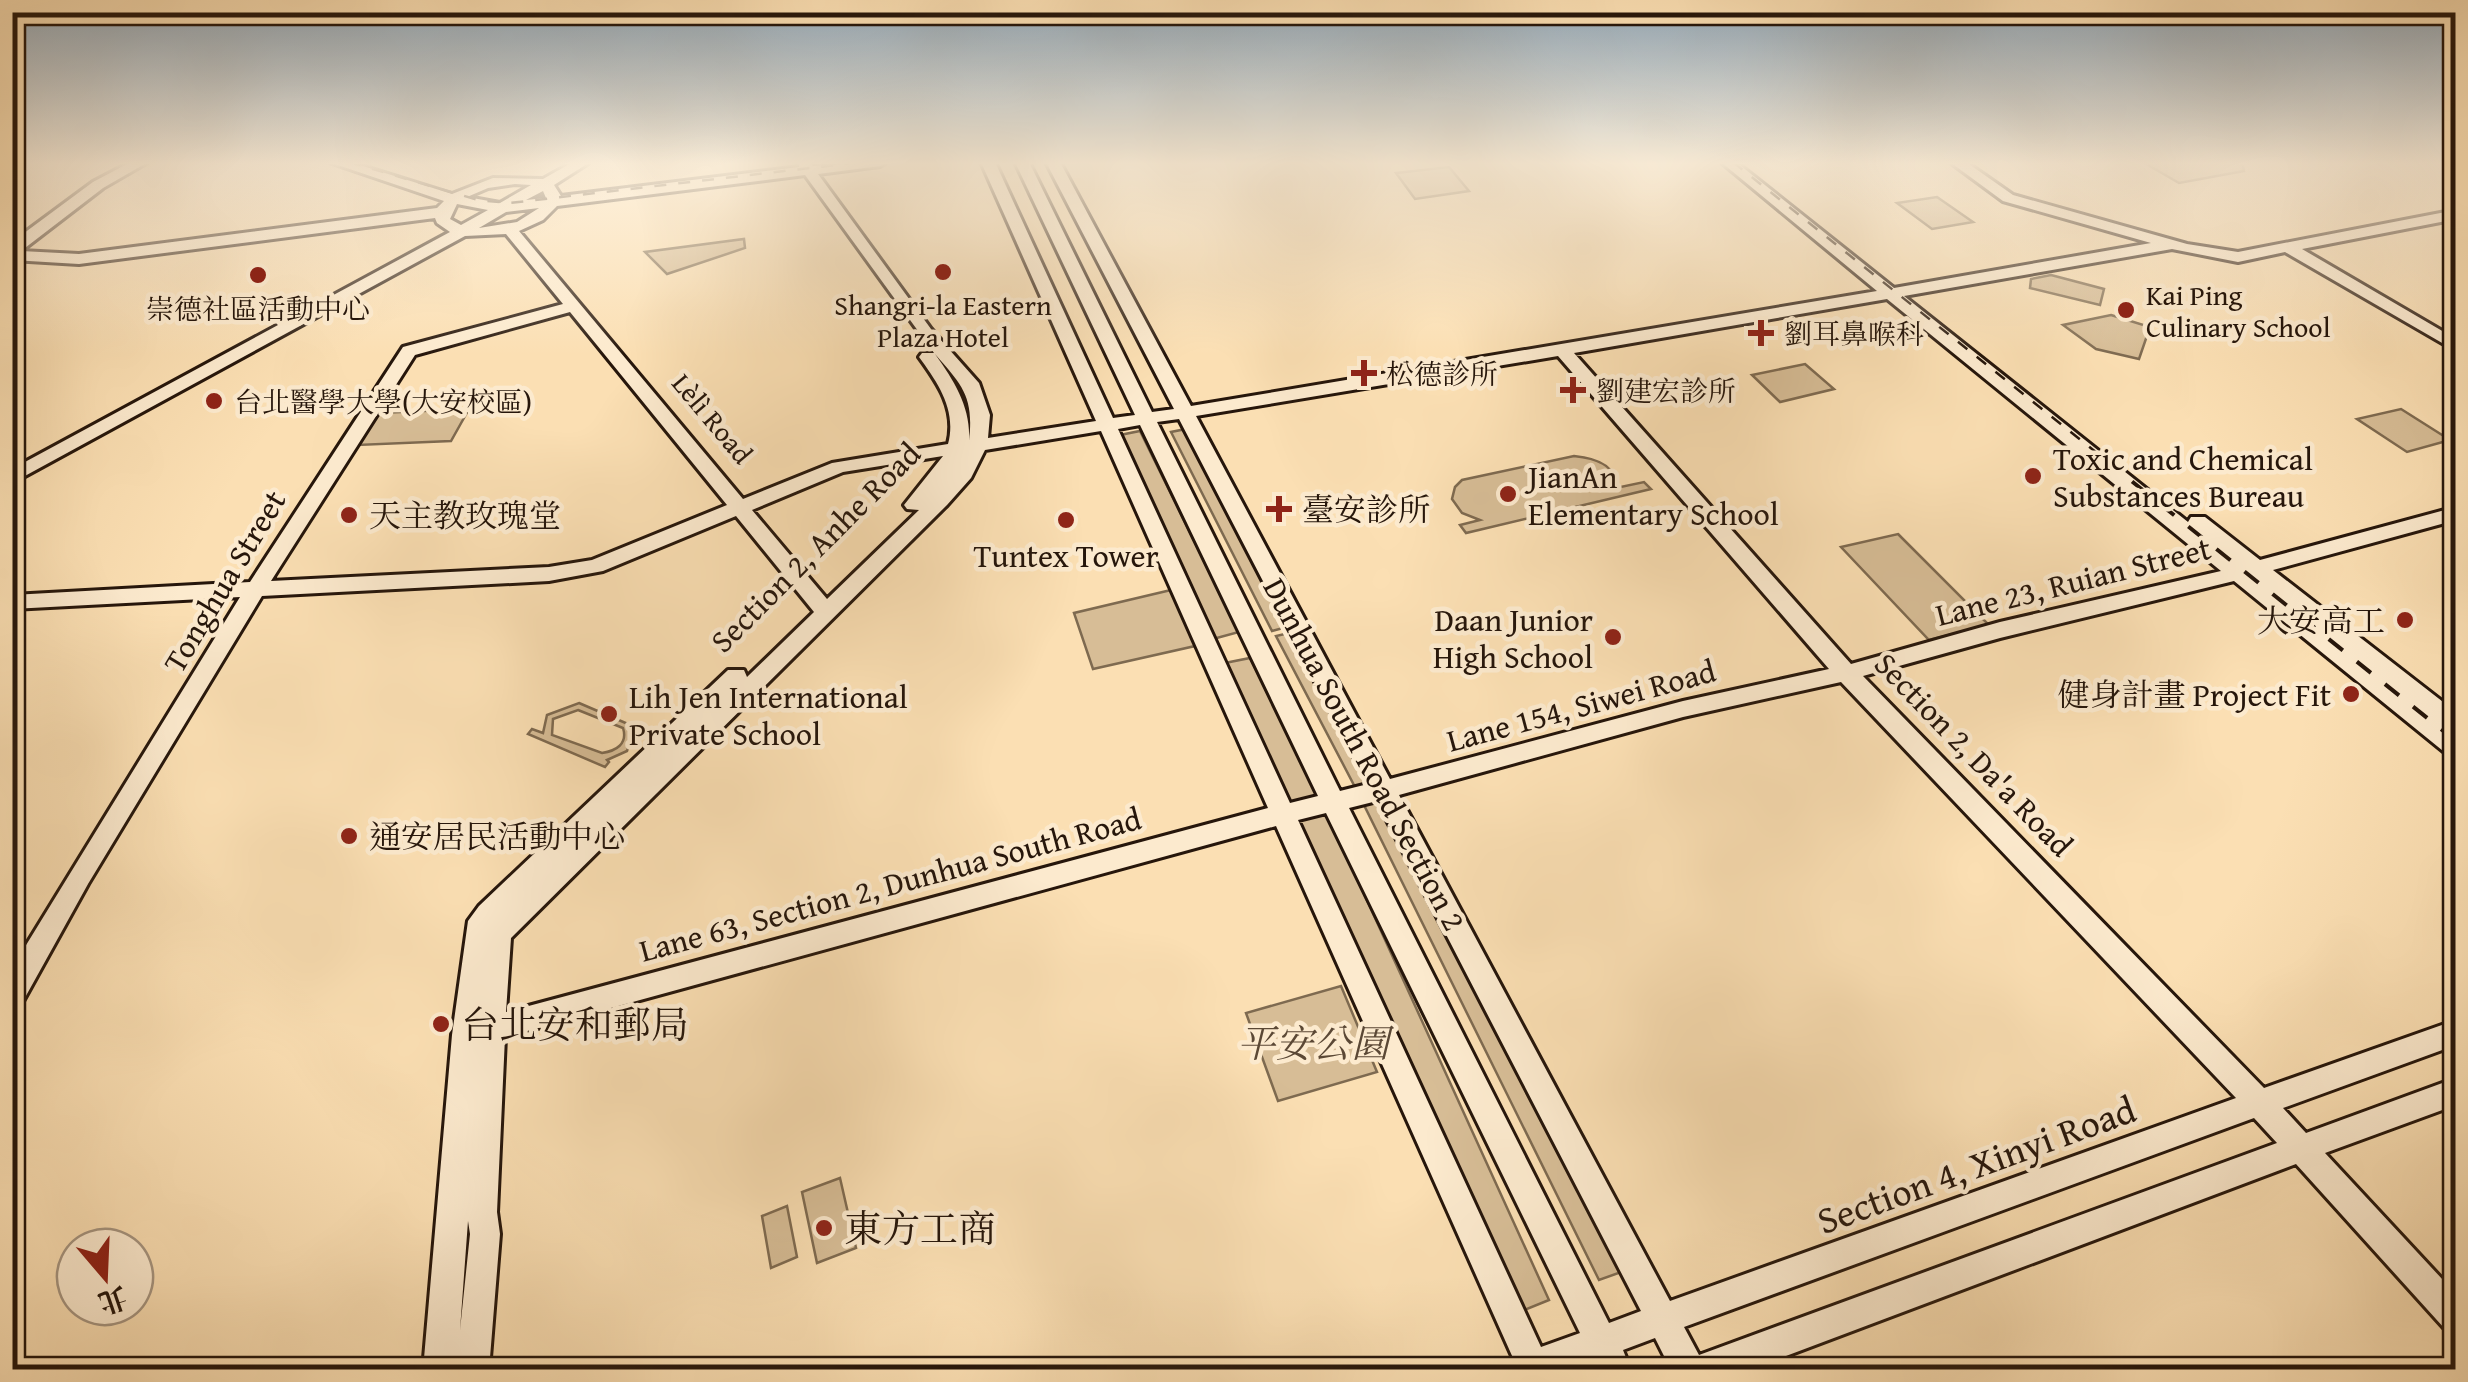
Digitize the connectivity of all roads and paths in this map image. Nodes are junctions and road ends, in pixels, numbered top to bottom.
1 (46, 226) edge
2 (368, 226) edge
3 (436, 226) edge
4 (438, 226) edge
5 (514, 226) joint
6 (847, 226) edge
7 (1017, 226) edge
8 (1053, 226) edge
9 (1088, 226) edge
10 (1813, 226) edge
11 (1822, 226) edge
12 (2110, 226) edge
13 (2383, 226) edge
14 (2180, 246) junction
15 (2285, 246) junction
16 (12, 253) edge
17 (1899, 292) junction
18 (573, 306) junction
19 (2456, 346) edge
20 (1562, 350) junction
21 (1185, 412) junction
22 (1146, 418) junction
23 (1106, 423) junction
24 (967, 446) junction
25 (12, 466) edge
26 (12, 476) edge
27 (742, 506) junction
28 (2456, 514) edge
29 (2247, 570) junction
30 (256, 592) junction
31 (12, 602) edge
32 (820, 605) junction
33 (1846, 672) junction
34 (2456, 725) edge
35 (2456, 749) edge
36 (1384, 790) junction
37 (1333, 802) junction
38 (1283, 814) junction
39 (12, 994) edge
40 (478, 1032) junction
41 (2456, 1032) edge
42 (2456, 1091) edge
43 (2261, 1103) junction
44 (2302, 1148) junction
45 (2456, 1318) edge
46 (1663, 1320) junction
47 (1608, 1356) edge
48 (1530, 1368) edge
49 (440, 1370) edge
50 (472, 1370) edge
51 (1689, 1370) edge
52 (1704, 1370) edge

1 - 16 street
2 - 16 street
3 - 26 street
4 - 25 street
5 - 18 street, Lèlì Road
5 - 27 street, Lèlì Road
6 - 24 street, Section 2, Anhe Road
7 - 23 street
8 - 22 street, Dunhua South Road Section 2
9 - 21 street, Dunhua South Road Section 2
10 - 17 street
11 - 17 street
12 - 14 street
13 - 15 street
14 - 15 street
14 - 17 street
15 - 19 street
17 - 20 street
17 - 29 street
18 - 27 street, Lèlì Road
18 - 30 street, Tonghua Street
20 - 21 street
20 - 33 street, Section 2, Da'a Road
21 - 22 street
21 - 36 street, Dunhua South Road Section 2
22 - 23 street
22 - 37 street, Dunhua South Road Section 2
23 - 24 street
23 - 38 street
24 - 27 street
24 - 32 street, Section 2, Anhe Road
27 - 30 street
27 - 32 street
28 - 29 street, Lane 23, Ruian Street
29 - 33 street, Lane 23, Ruian Street
29 - 34 street
29 - 35 street
30 - 31 street
30 - 39 street, Tonghua Street
32 - 40 street, Section 2, Anhe Road
33 - 36 street, Lane 154, Siwei Road
33 - 43 street, Section 2, Da'a Road
36 - 37 street, Lane 154, Siwei Road
36 - 46 street, Dunhua South Road Section 2
37 - 38 street, Lane 63, Section 2, Dunhua South Road
37 - 47 street, Dunhua South Road Section 2
38 - 40 street, Lane 63, Section 2, Dunhua South Road
38 - 48 street
40 - 49 street, Section 2, Anhe Road
40 - 50 street, Section 2, Anhe Road
41 - 43 street, Section 4, Xinyi Road
42 - 44 street
43 - 44 street, Section 2, Da'a Road
43 - 46 street, Section 4, Xinyi Road
44 - 45 street, Section 2, Da'a Road
44 - 52 street
46 - 47 street, Section 4, Xinyi Road
46 - 51 street, Dunhua South Road Section 2
47 - 48 street, Section 4, Xinyi Road

